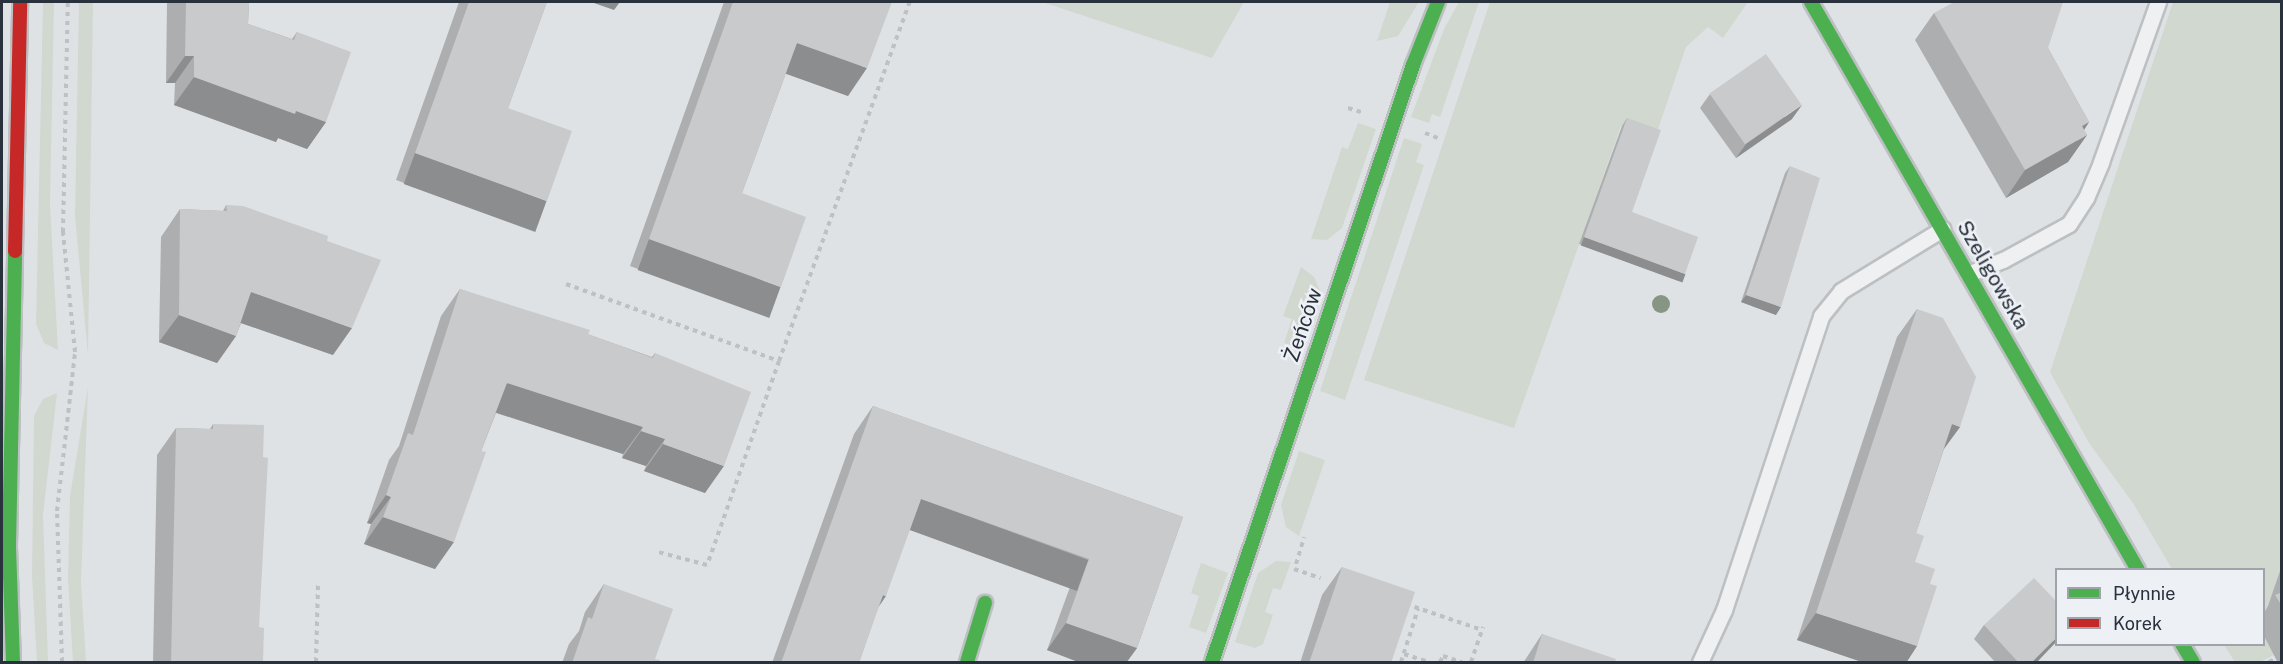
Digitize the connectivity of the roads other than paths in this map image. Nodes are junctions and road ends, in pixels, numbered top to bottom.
1 (20, 2) edge
2 (1438, 2) edge
3 (1810, 2) edge
4 (2158, 2) edge
5 (1942, 230) junction
6 (1968, 274) junction
7 (2137, 568) edge
8 (985, 603) dead end
9 (2183, 646) edge
10 (13, 663) edge
11 (967, 663) edge
12 (1212, 663) edge
13 (1700, 663) edge
14 (2193, 663) edge

1 - 10 street
2 - 12 street, Żeńców
3 - 5 street, Szeligowska
4 - 6 lane
5 - 6 street, Szeligowska
5 - 13 lane
6 - 7 street, Szeligowska
8 - 11 street
9 - 14 street

